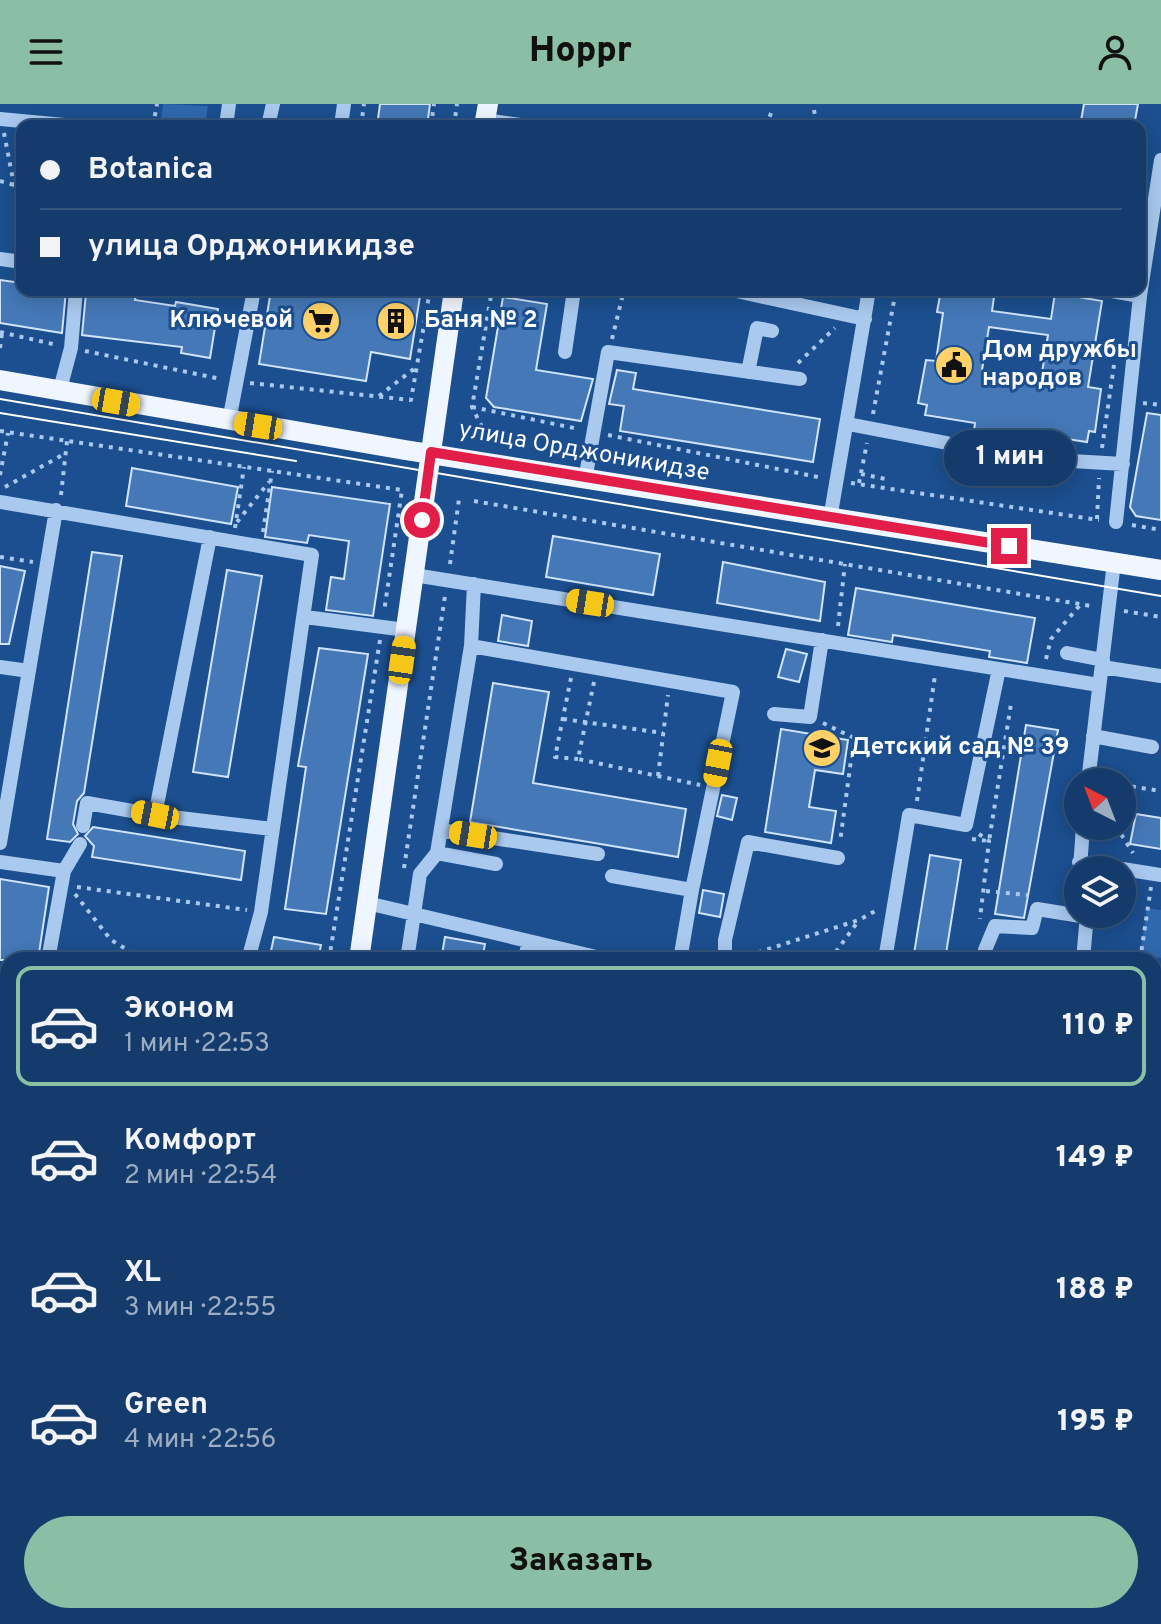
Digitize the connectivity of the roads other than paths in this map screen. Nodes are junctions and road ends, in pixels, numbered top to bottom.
1 (1161, 160) edge
2 (1155, 238) edge
3 (1146, 273) edge
4 (75, 296) edge
5 (253, 296) edge
6 (453, 296) edge
7 (573, 296) edge
8 (759, 296) edge
9 (868, 296) edge
10 (1140, 296) edge
11 (865, 319) junction
12 (772, 331) dead end
13 (565, 352) dead end
14 (748, 372) junction
15 (793, 378) road end
16 (0, 380) edge
17 (59, 393) junction
18 (229, 421) junction
19 (848, 424) junction
20 (431, 452) junction
21 (1123, 464) junction
22 (585, 480) junction
23 (0, 502) edge
24 (57, 511) junction
25 (830, 519) junction
26 (1116, 522) dead end
27 (210, 537) junction
28 (1114, 562) junction
29 (1161, 570) edge
30 (414, 575) junction
31 (474, 584) junction
32 (305, 617) junction
33 (406, 630) junction
34 (829, 641) junction
35 (471, 646) junction
36 (1067, 653) dead end
37 (1102, 663) junction
38 (0, 667) edge
39 (999, 669) junction
40 (29, 671) junction
41 (1161, 676) edge
42 (1099, 685) junction
43 (774, 714) dead end
44 (1093, 736) junction
45 (1152, 747) dead end
46 (7, 754) edge
47 (1090, 768) edge
48 (155, 815) junction
49 (83, 826) dead end
50 (272, 829) junction
51 (441, 830) junction
52 (0, 843) edge
53 (80, 844) dead end
54 (437, 853) junction
55 (598, 854) dead end
56 (838, 858) road end
57 (0, 862) edge
58 (496, 864) dead end
59 (64, 871) junction
60 (612, 876) dead end
61 (692, 890) junction
62 (367, 903) junction
63 (1064, 912) edge
64 (414, 915) junction
65 (1086, 928) edge
66 (528, 944) junction
67 (49, 952) edge
68 (250, 952) edge
69 (360, 952) edge
70 (408, 952) edge
71 (526, 952) edge
72 (568, 952) edge
73 (681, 952) edge
74 (725, 952) edge
75 (886, 952) edge
76 (986, 952) edge
77 (1084, 952) edge

1 - 2 street
2 - 3 street
4 - 17 street
5 - 18 street
6 - 20 main road
7 - 13 street
8 - 11 street
9 - 11 street
10 - 21 street
11 - 19 street
12 - 14 street
14 - 15 street
14 - 22 street
16 - 17 main road, улица Орджоникидзе
17 - 18 main road, улица Орджоникидзе
18 - 20 main road, улица Орджоникидзе
19 - 21 street
19 - 25 street
20 - 22 main road, улица Орджоникидзе
20 - 30 main road
21 - 26 street
22 - 25 main road, улица Орджоникидзе
23 - 24 street
24 - 27 street
24 - 40 street
25 - 28 main road, улица Орджоникидзе
27 - 32 street
27 - 48 street
28 - 29 main road, улица Орджоникидзе
28 - 37 street
30 - 31 street
30 - 33 main road
31 - 34 street
31 - 35 street
32 - 33 street
32 - 50 street
33 - 62 main road
34 - 39 street
34 - 43 street
35 - 51 street
35 - 61 street
36 - 37 street
37 - 41 street
37 - 42 street
38 - 40 street
39 - 42 street
39 - 75 street
40 - 46 street
42 - 44 street
44 - 45 street
44 - 47 street
46 - 52 street
48 - 49 street
48 - 50 street
50 - 68 street
51 - 54 street
51 - 55 street
53 - 59 street
54 - 58 street
54 - 64 street
56 - 74 street
57 - 59 street
59 - 67 street
60 - 61 street
61 - 73 street
62 - 64 street
62 - 69 main road
63 - 76 street
64 - 66 street
64 - 70 street
65 - 77 street
66 - 71 street
66 - 72 street

